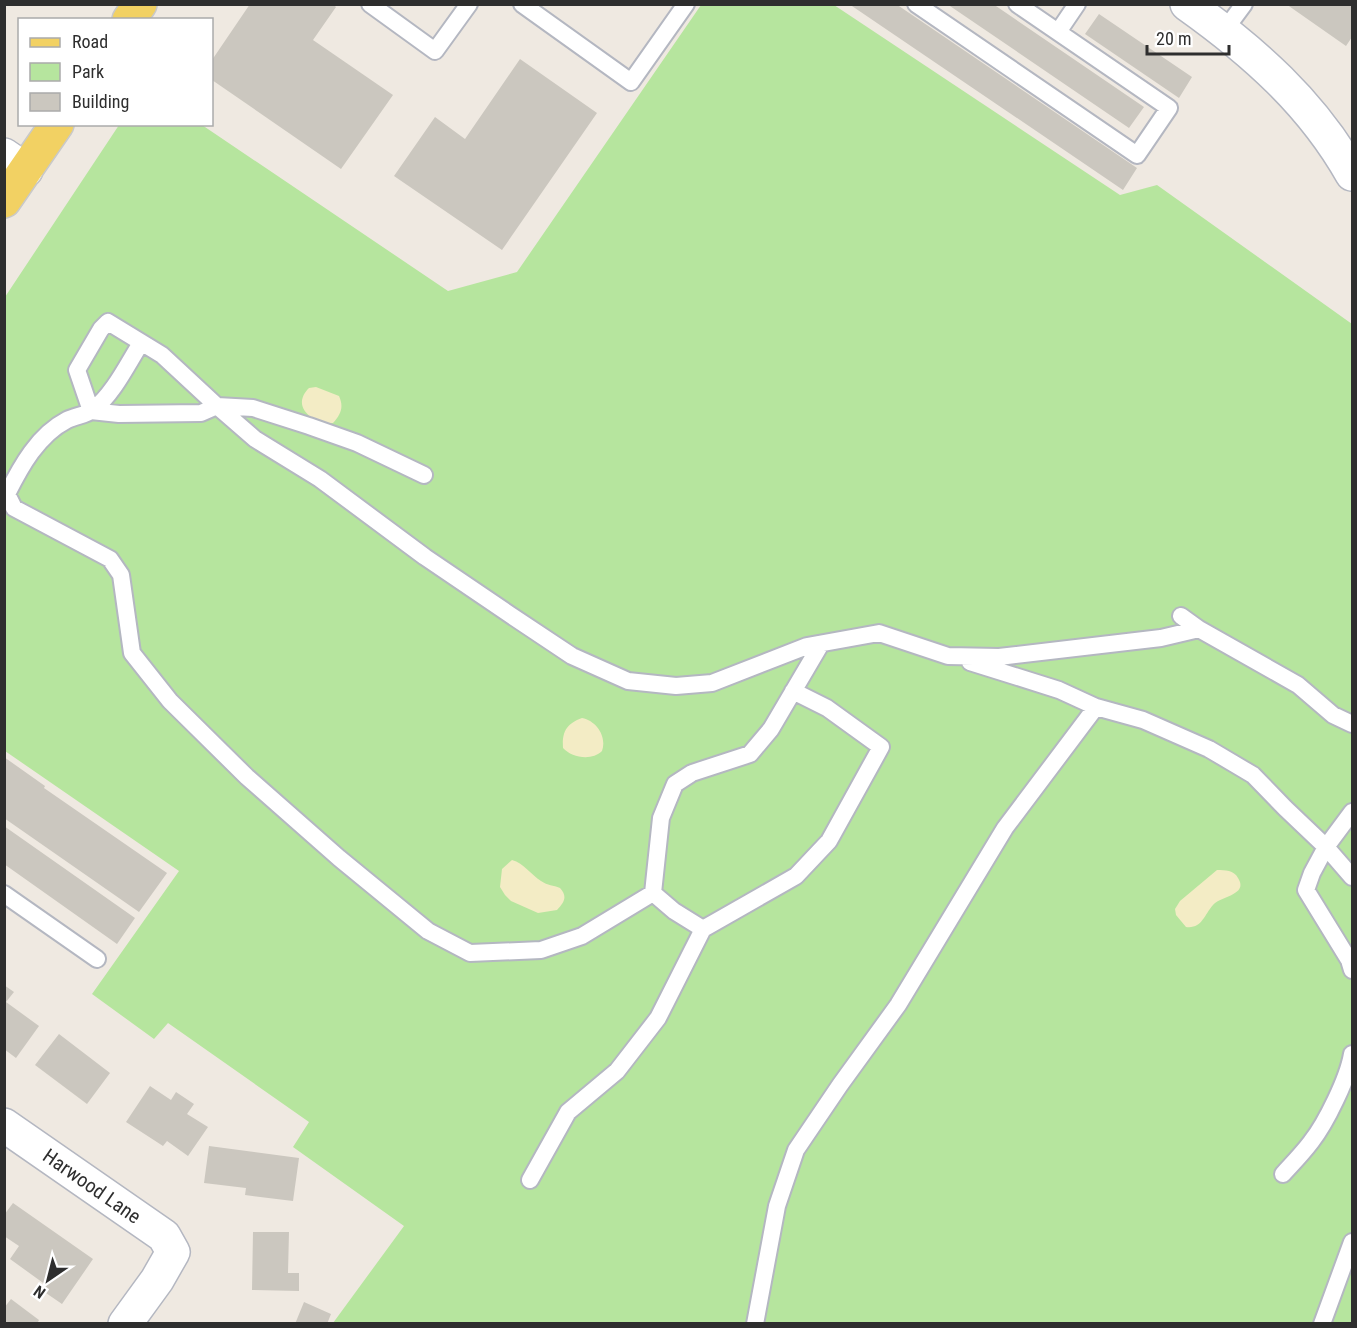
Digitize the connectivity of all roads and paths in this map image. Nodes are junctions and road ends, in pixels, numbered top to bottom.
1 (140, 4) edge
2 (370, 4) edge
3 (469, 4) edge
4 (522, 4) edge
5 (686, 4) edge
6 (916, 4) edge
7 (1017, 4) edge
8 (1077, 4) edge
9 (1187, 4) edge
10 (1244, 4) edge
11 (130, 18) edge
12 (1224, 31) junction
13 (1058, 32) junction
14 (55, 126) edge
15 (15, 163) edge
16 (1353, 174) edge
17 (4, 201) edge
18 (141, 342) junction
19 (217, 406) junction
20 (91, 411) junction
21 (424, 475) dead end
22 (1181, 616) dead end
23 (1199, 628) junction
24 (821, 644) junction
25 (948, 656) junction
26 (793, 691) junction
27 (1096, 707) junction
28 (1353, 724) edge
29 (1353, 812) edge
30 (1326, 847) junction
31 (1353, 877) edge
32 (653, 893) junction
33 (4, 894) edge
34 (703, 930) junction
35 (97, 959) dead end
36 (1353, 970) edge
37 (1353, 1054) edge
38 (4, 1125) edge
39 (1283, 1174) dead end
40 (530, 1180) dead end
41 (1353, 1242) edge
42 (124, 1323) edge
43 (755, 1323) edge
44 (1322, 1323) edge

1 - 11 main road
2 - 3 lane
4 - 5 lane
6 - 13 lane
7 - 13 lane
8 - 13 lane
9 - 12 street
10 - 12 lane
12 - 16 street
14 - 15 main road
15 - 17 main road
18 - 19 lane
18 - 20 lane
18 - 20 lane
19 - 20 lane
19 - 21 lane
19 - 24 lane
20 - 32 lane
22 - 23 lane
23 - 25 lane
23 - 28 lane
24 - 25 lane
24 - 26 lane
25 - 27 lane
26 - 32 lane
26 - 34 lane
27 - 30 lane
27 - 43 lane
29 - 30 lane
30 - 31 lane
30 - 36 lane
32 - 34 lane
33 - 35 lane
34 - 40 lane
37 - 39 lane
38 - 42 street, Harwood Lane
41 - 44 lane

